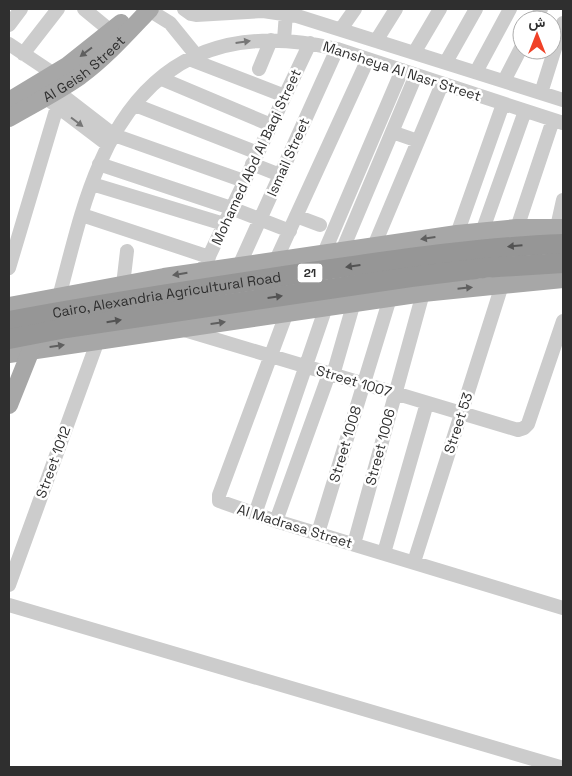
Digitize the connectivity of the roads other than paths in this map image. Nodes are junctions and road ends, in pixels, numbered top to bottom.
1 (21, 9) edge
2 (58, 9) edge
3 (84, 9) edge
4 (145, 9) edge
5 (355, 9) edge
6 (396, 9) edge
7 (440, 9) edge
8 (476, 9) edge
9 (510, 9) edge
10 (191, 11) edge
11 (285, 12) edge
12 (313, 16) edge
13 (563, 23) edge
14 (9, 25) edge
15 (176, 29) junction
16 (341, 29) junction
17 (112, 32) junction
18 (278, 40) junction
19 (376, 40) junction
20 (308, 42) junction
21 (9, 44) edge
22 (337, 49) junction
23 (414, 53) junction
24 (23, 54) junction
25 (193, 57) junction
26 (368, 59) junction
27 (515, 60) edge
28 (446, 62) junction
29 (259, 69) dead end
30 (402, 70) junction
31 (476, 72) junction
32 (416, 75) junction
33 (162, 78) junction
34 (504, 81) junction
35 (442, 84) junction
36 (54, 92) junction
37 (541, 93) junction
38 (285, 96) junction
39 (563, 100) edge
40 (9, 101) edge
41 (503, 104) junction
42 (135, 105) junction
43 (524, 111) junction
44 (9, 118) edge
45 (558, 122) edge
46 (271, 125) junction
47 (392, 132) junction
48 (111, 140) junction
49 (418, 141) junction
50 (255, 158) junction
51 (100, 164) junction
52 (280, 175) junction
53 (244, 181) junction
54 (92, 184) junction
55 (563, 200) edge
56 (231, 208) junction
57 (82, 215) junction
58 (296, 216) junction
59 (260, 219) junction
60 (224, 224) junction
61 (320, 225) dead end
62 (517, 228) junction
63 (290, 230) junction
64 (482, 232) junction
65 (561, 233) edge
66 (457, 234) junction
67 (13, 238) edge
68 (374, 246) junction
69 (342, 250) junction
70 (127, 251) dead end
71 (324, 253) junction
72 (276, 260) junction
73 (563, 263) edge
74 (206, 264) junction
75 (239, 266) junction
76 (9, 268) edge
77 (563, 279) edge
78 (502, 284) junction
79 (123, 285) junction
80 (422, 293) junction
81 (390, 298) junction
82 (354, 302) junction
83 (9, 306) edge
84 (326, 306) junction
85 (61, 312) junction
86 (287, 312) junction
87 (9, 321) edge
88 (563, 321) edge
89 (178, 328) junction
90 (9, 339) edge
91 (98, 340) junction
92 (31, 350) junction
93 (9, 354) edge
94 (271, 356) junction
95 (306, 367) junction
96 (331, 374) junction
97 (364, 384) junction
98 (395, 393) junction
99 (428, 403) junction
100 (9, 405) edge
101 (461, 413) junction
102 (254, 514) junction
103 (276, 521) junction
104 (318, 533) junction
105 (354, 544) junction
106 (384, 553) junction
107 (414, 562) junction
108 (9, 585) edge
109 (9, 605) edge
110 (563, 608) edge
111 (560, 767) edge

1 - 14 street
2 - 24 street
3 - 17 street
4 - 15 street
4 - 17 main road, Al Geish Street
4 - 36 main road, Al Geish Street
5 - 16 street
6 - 19 street
7 - 23 street
8 - 28 street
9 - 31 street
10 - 11 street, Mansheya Al Nasr Street
10 - 15 street
11 - 12 street, Mansheya Al Nasr Street
11 - 18 street
12 - 16 street, Mansheya Al Nasr Street
12 - 20 street, Mohamed Abd Al Baqi Street
13 - 37 street
15 - 25 street
16 - 19 street, Mansheya Al Nasr Street
17 -> 36 main road, Al Geish Street
18 - 20 street, Mansheya Al Nasr Street
25 -> 18 street, Mansheya Al Nasr Street
18 - 29 street
19 - 23 street, Mansheya Al Nasr Street
20 - 22 street, Mansheya Al Nasr Street
20 - 38 street, Mohamed Abd Al Baqi Street
21 - 24 street
22 - 26 street, Mansheya Al Nasr Street
22 - 52 street, Ismail Street
23 - 28 street, Mansheya Al Nasr Street
24 - 36 street
25 - 33 street, Mansheya Al Nasr Street
25 - 38 street
26 - 30 street, Mansheya Al Nasr Street
26 - 58 street
27 - 34 street
28 - 31 street, Mansheya Al Nasr Street
30 - 32 street, Mansheya Al Nasr Street
30 - 71 street
31 - 34 street, Mansheya Al Nasr Street
32 - 35 street, Mansheya Al Nasr Street
32 - 47 street
33 - 42 street, Mansheya Al Nasr Street
33 - 46 street
34 - 37 street, Mansheya Al Nasr Street
35 - 41 street, Mansheya Al Nasr Street
35 - 49 street
36 - 40 main road, Al Geish Street
36 - 44 main road, Al Geish Street
36 - 48 street
36 - 67 street
37 - 39 street, Mansheya Al Nasr Street
38 - 46 street, Mohamed Abd Al Baqi Street
41 - 43 street, Mansheya Al Nasr Street
41 - 66 street
42 - 48 street, Mansheya Al Nasr Street
42 - 50 street
43 - 45 street, Mansheya Al Nasr Street
43 - 64 street
45 - 62 street
46 - 50 street, Mohamed Abd Al Baqi Street
47 - 49 street
47 - 69 street
48 - 51 street, Mansheya Al Nasr Street
48 - 53 street
49 - 68 street
50 - 52 street
50 - 53 street, Mohamed Abd Al Baqi Street
51 - 54 street, Mansheya Al Nasr Street
51 - 56 street
52 - 59 street, Ismail Street
53 - 56 street, Mohamed Abd Al Baqi Street
54 - 57 street, Mansheya Al Nasr Street
54 - 60 street
55 - 65 street
56 - 59 street
56 - 60 street, Mohamed Abd Al Baqi Street
57 - 74 street
57 - 85 street, Mansheya Al Nasr Street
58 - 61 street
58 - 63 street
59 - 63 street
59 - 75 street, Ismail Street
60 - 74 street, Mohamed Abd Al Baqi Street
62 - 64 main road
62 - 65 main road
63 - 72 street
64 - 66 main road
65 -> 85 highway, Cairo, Alexandria Agricultural Road / 21
66 -> 68 main road
67 - 76 street
68 - 69 main road
69 - 71 main road
70 - 79 street
71 - 72 main road
72 - 75 main road
85 -> 73 highway, Cairo, Alexandria Agricultural Road / 21
74 - 75 main road
74 -> 79 main road
77 - 78 main road
80 -> 78 main road
78 - 101 street, Street 53
79 - 85 main road
80 - 81 main road
80 - 98 street, Street 1006
81 - 82 main road
81 - 97 street, Street 1008
82 - 84 main road
82 - 96 street
83 - 85 main road
84 - 86 main road
84 - 95 street
85 - 87 highway, Cairo, Alexandria Agricultural Road / 21
85 - 90 highway, Cairo, Alexandria Agricultural Road / 21
89 -> 86 main road
86 - 94 street, Al Madrasa Street
88 - 101 street, Street 1007
89 - 91 main road
89 - 94 street, Street 1007
92 -> 91 main road
91 - 108 street, Street 1012
92 - 93 main road
92 - 100 main road
94 - 95 street, Street 1007
94 - 102 street, Al Madrasa Street
95 - 96 street, Street 1007
95 - 102 street
96 - 97 street, Street 1007
96 - 103 street
97 - 98 street, Street 1007
97 - 104 street, Street 1008
98 - 99 street, Street 1007
98 - 105 street, Street 1006
99 - 101 street, Street 1007
99 - 106 street
101 - 107 street, Street 53
102 - 103 street, Al Madrasa Street
103 - 104 street, Al Madrasa Street
104 - 105 street, Al Madrasa Street
105 - 106 street, Al Madrasa Street
106 - 107 street, Al Madrasa Street
107 - 110 street, Al Madrasa Street
109 - 111 street

